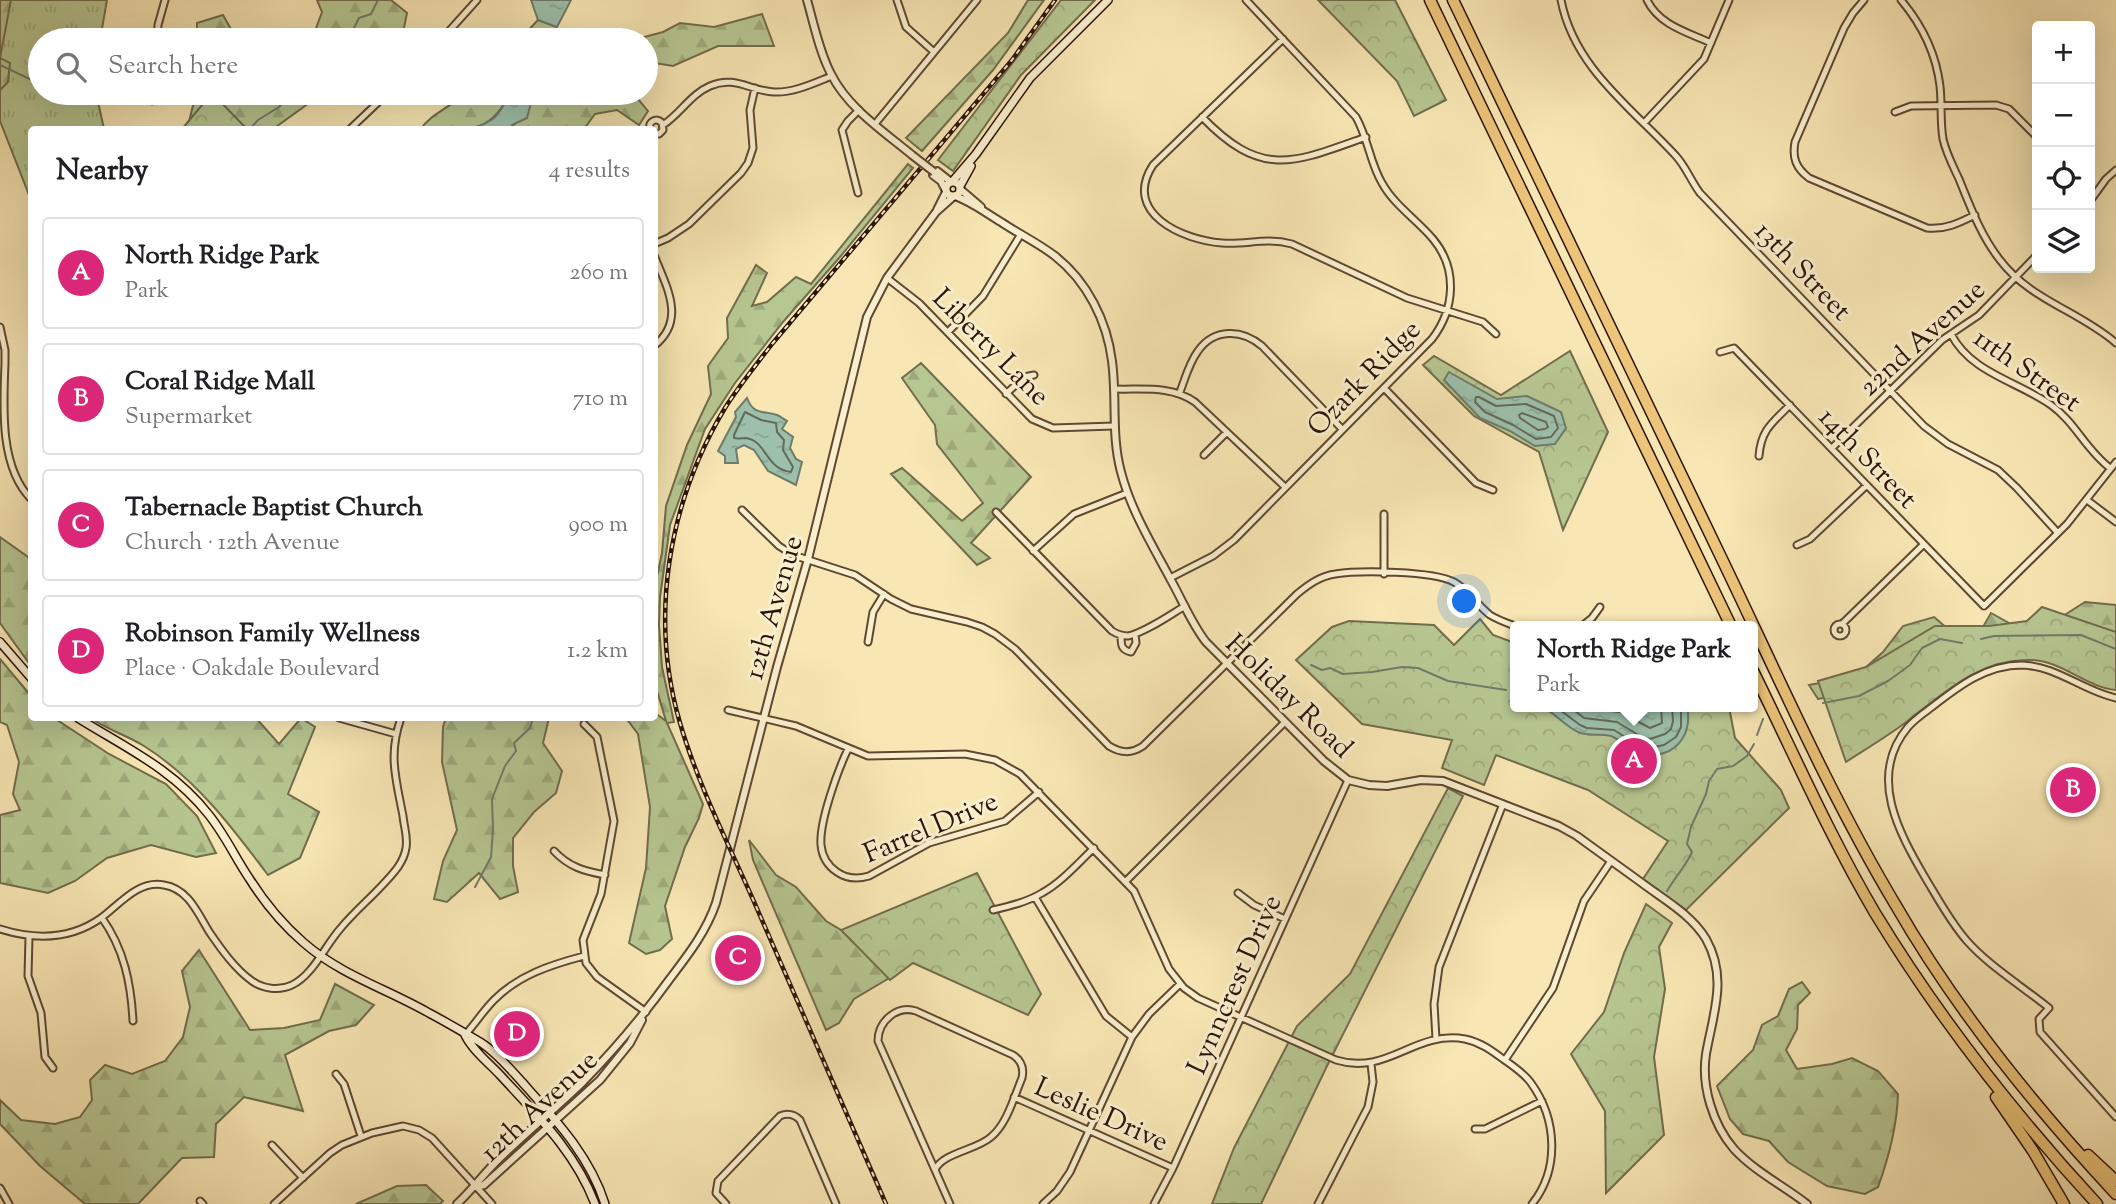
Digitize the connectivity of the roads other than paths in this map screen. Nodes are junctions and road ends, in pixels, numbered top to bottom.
1 (165, 0) edge
2 (477, 0) edge
3 (807, 0) edge
4 (897, 0) edge
5 (977, 0) edge
6 (1108, 0) edge
7 (1246, 0) edge
8 (1430, 0) edge
9 (1454, 0) edge
10 (1561, 0) edge
11 (1647, 0) edge
12 (1729, 0) edge
13 (1864, 0) edge
14 (1900, 0) edge
15 (158, 28) edge
16 (453, 28) edge
17 (1283, 38) junction
18 (1711, 43) junction
19 (934, 52) junction
20 (832, 76) junction
21 (755, 88) junction
22 (375, 105) edge
23 (1940, 106) junction
24 (859, 110) junction
25 (1895, 112) dead end
26 (1202, 117) junction
27 (1644, 123) junction
28 (874, 124) junction
29 (663, 125) junction
30 (353, 126) edge
31 (650, 126) edge
32 (658, 133) edge
33 (2032, 133) edge
34 (1366, 137) junction
35 (2116, 170) edge
36 (933, 172) junction
37 (955, 189) junction
38 (858, 192) dead end
39 (946, 192) junction
40 (2096, 193) edge
41 (936, 212) junction
42 (1975, 215) junction
43 (1021, 234) junction
44 (658, 242) edge
45 (2032, 260) edge
46 (658, 266) edge
47 (887, 278) junction
48 (2015, 278) junction
49 (1448, 311) junction
50 (0, 327) edge
51 (948, 332) junction
52 (1496, 334) dead end
53 (1951, 334) junction
54 (658, 342) edge
55 (2116, 343) edge
56 (1720, 352) dead end
57 (1034, 375) dead end
58 (1384, 388) junction
59 (1114, 389) junction
60 (1891, 391) junction
61 (1180, 393) junction
62 (1006, 394) junction
63 (1790, 405) junction
64 (1114, 426) junction
65 (1342, 429) junction
66 (1227, 432) junction
67 (1832, 448) junction
68 (1204, 455) dead end
69 (1759, 456) dead end
70 (2116, 461) edge
71 (2110, 468) junction
72 (1867, 485) junction
73 (1285, 487) junction
74 (1493, 490) dead end
75 (1127, 493) junction
76 (28, 497) edge
77 (2087, 500) junction
78 (742, 510) dead end
79 (996, 512) dead end
80 (1384, 514) dead end
81 (2116, 522) edge
82 (2058, 533) junction
83 (1797, 544) dead end
84 (1924, 544) junction
85 (1033, 551) junction
86 (808, 559) junction
87 (1384, 574) junction
88 (1170, 578) junction
89 (884, 594) junction
90 (1185, 606) junction
91 (1600, 607) dead end
92 (1588, 621) edge
93 (1729, 621) edge
94 (1753, 621) edge
95 (1510, 624) edge
96 (1842, 624) dead end
97 (1758, 631) edge
98 (1135, 634) junction
99 (1121, 635) junction
100 (0, 642) edge
101 (868, 642) dead end
102 (1227, 663) junction
103 (28, 674) edge
104 (1758, 681) edge
105 (2116, 698) edge
106 (728, 710) dead end
107 (763, 718) junction
108 (83, 721) edge
109 (352, 721) edge
110 (400, 721) edge
111 (1285, 722) junction
112 (584, 724) dead end
113 (396, 734) junction
114 (848, 749) junction
115 (1348, 779) junction
116 (1039, 792) junction
117 (1503, 804) junction
118 (1094, 848) junction
119 (554, 850) dead end
120 (1611, 861) junction
121 (605, 875) junction
122 (1126, 881) junction
123 (1238, 893) dead end
124 (1035, 897) junction
125 (993, 910) dead end
126 (102, 918) junction
127 (1285, 919) junction
128 (0, 929) edge
129 (29, 937) junction
130 (320, 956) junction
131 (584, 956) junction
132 (1180, 984) junction
133 (646, 1012) junction
134 (1240, 1017) junction
135 (133, 1021) dead end
136 (1948, 1024) junction
137 (465, 1035) junction
138 (1132, 1037) junction
139 (1436, 1039) junction
140 (1505, 1060) junction
141 (1371, 1064) junction
142 (52, 1068) dead end
143 (337, 1074) dead end
144 (2012, 1075) junction
145 (1014, 1097) junction
146 (1542, 1101) junction
147 (549, 1112) junction
148 (2116, 1117) edge
149 (541, 1120) junction
150 (556, 1121) junction
151 (548, 1128) junction
152 (1475, 1129) dead end
153 (1089, 1130) junction
154 (362, 1136) junction
155 (272, 1145) dead end
156 (1173, 1168) junction
157 (934, 1170) junction
158 (303, 1178) junction
159 (2116, 1181) edge
160 (476, 1187) junction
161 (0, 1188) edge
162 (2116, 1194) edge
163 (9, 1204) edge
164 (274, 1204) edge
165 (457, 1204) edge
166 (492, 1204) edge
167 (595, 1204) edge
168 (605, 1204) edge
169 (726, 1204) edge
170 (836, 1204) edge
171 (950, 1204) edge
172 (1042, 1204) edge
173 (1154, 1204) edge
174 (1318, 1204) edge
175 (1532, 1204) edge
176 (1807, 1204) edge
177 (2064, 1204) edge
178 (2097, 1204) edge

1 - 15 street
2 - 16 street
3 - 20 street, Holiday Road
4 - 19 street
5 - 19 street
6 - 37 main road, 12th Avenue
7 - 17 street, Ozark Ridge
8 - 93 highway
9 - 94 highway
10 - 27 street, 13th Street
11 - 18 street
12 - 18 street
13 - 42 street
14 - 23 street
17 - 26 street
17 - 34 street, Ozark Ridge
18 - 27 street
19 - 28 street
20 - 21 street
20 - 24 street, Holiday Road
21 - 29 street
21 - 44 street
22 - 30 street
23 - 25 street
23 - 33 street
23 - 42 street
24 - 28 street, Holiday Road
24 - 38 street
26 - 34 street
26 - 49 street
27 - 60 street, 13th Street
28 - 36 street, Holiday Road, bridge
29 - 31 street
29 - 32 street
34 - 49 street, Ozark Ridge
35 - 40 street
36 - 37 street, Holiday Road
36 - 39 street, Holiday Road
37 - 39 main road
37 - 41 street, 12th Avenue
37 - 43 street, Holiday Road
39 - 41 street, 12th Avenue
41 - 47 street, 12th Avenue
42 - 48 street
43 - 51 street
43 - 59 street, Holiday Road
45 - 48 street, 22nd Avenue
46 - 54 street
47 - 51 street, Liberty Lane
47 - 86 street, 12th Avenue
48 - 53 street, 22nd Avenue
48 - 55 street
49 - 52 street
49 - 58 street, Ozark Ridge
50 - 76 street
51 - 62 street, Liberty Lane
53 - 60 street, 22nd Avenue
53 - 71 street, 11th Street
56 - 63 street, 14th Street
57 - 62 street
58 - 65 street, Ozark Ridge
58 - 74 street
59 - 61 street
59 - 64 street, Holiday Road
60 - 67 street, 22nd Avenue
60 - 82 street, 13th Street
61 - 65 street
61 - 66 street
62 - 64 street, Liberty Lane
63 - 67 street, 14th Street
63 - 69 street
64 - 75 street, Holiday Road
65 - 73 street, Ozark Ridge
66 - 68 street
66 - 73 street
67 - 72 street, 14th Street
70 - 71 street
71 - 77 street
72 - 83 street
72 - 84 street, 14th Street
73 - 88 street, Ozark Ridge
75 - 85 street
75 - 88 street, Holiday Road
77 - 81 street
77 - 82 street
78 - 86 street
79 - 85 street
80 - 87 street
82 - 84 street, 14th Street
84 - 96 street
85 - 99 street
86 - 89 street
86 - 107 street, 12th Avenue
87 - 95 street
87 - 102 street
88 - 90 street, Holiday Road
89 - 101 street
89 - 102 street
90 - 98 street
90 - 102 street, Holiday Road
91 - 92 street
97 - 144 highway
98 - 99 street
98 - 99 street
100 - 103 main road
102 - 111 street, Holiday Road
104 - 136 highway
105 - 148 street
106 - 107 street
107 - 114 street
107 - 133 street, 12th Avenue
108 - 130 main road
109 - 113 street
110 - 113 street
111 - 115 street, Holiday Road
111 - 122 street
112 - 121 street
113 - 130 street
114 - 116 street
114 - 116 street, Farrel Drive
115 - 117 street, Holiday Road
115 - 127 street, Lynncrest Drive
116 - 118 street
117 - 120 street, Holiday Road
117 - 139 street
118 - 122 street
118 - 124 street
119 - 121 street
120 - 140 street
120 - 176 street, Holiday Road
121 - 131 street
122 - 132 street
123 - 127 street
124 - 125 street
124 - 138 street
126 - 129 street
126 - 130 street
126 - 135 street
127 - 134 street, Lynncrest Drive
128 - 129 street
129 - 142 street
130 - 137 main road
131 - 133 street
131 - 137 street
132 - 134 street
132 - 138 street
133 - 147 street, 12th Avenue
133 - 150 street, 12th Avenue
134 - 141 street
134 - 156 street, Lynncrest Drive
136 - 177 highway
136 - 178 highway
137 - 147 main road
137 - 149 main road
138 - 153 street
139 - 140 street
139 - 141 street
140 - 146 street
141 - 174 street
143 - 154 street
144 - 159 highway
144 - 162 highway
145 - 153 street, Leslie Drive
145 - 157 street
145 - 157 street
146 - 152 street
146 - 175 street
147 - 149 street, 12th Avenue
147 - 150 main road
149 - 151 main road
149 - 160 street, 12th Avenue
150 - 151 street, 12th Avenue
150 - 168 main road
151 - 160 street, 12th Avenue
151 - 167 main road
153 - 156 street, Leslie Drive
153 - 172 street
154 - 158 street
154 - 160 street
155 - 158 street
156 - 173 street, Lynncrest Drive
157 - 171 street
158 - 164 street
160 - 165 street, 12th Avenue
160 - 166 street
161 - 163 street
169 - 170 street

